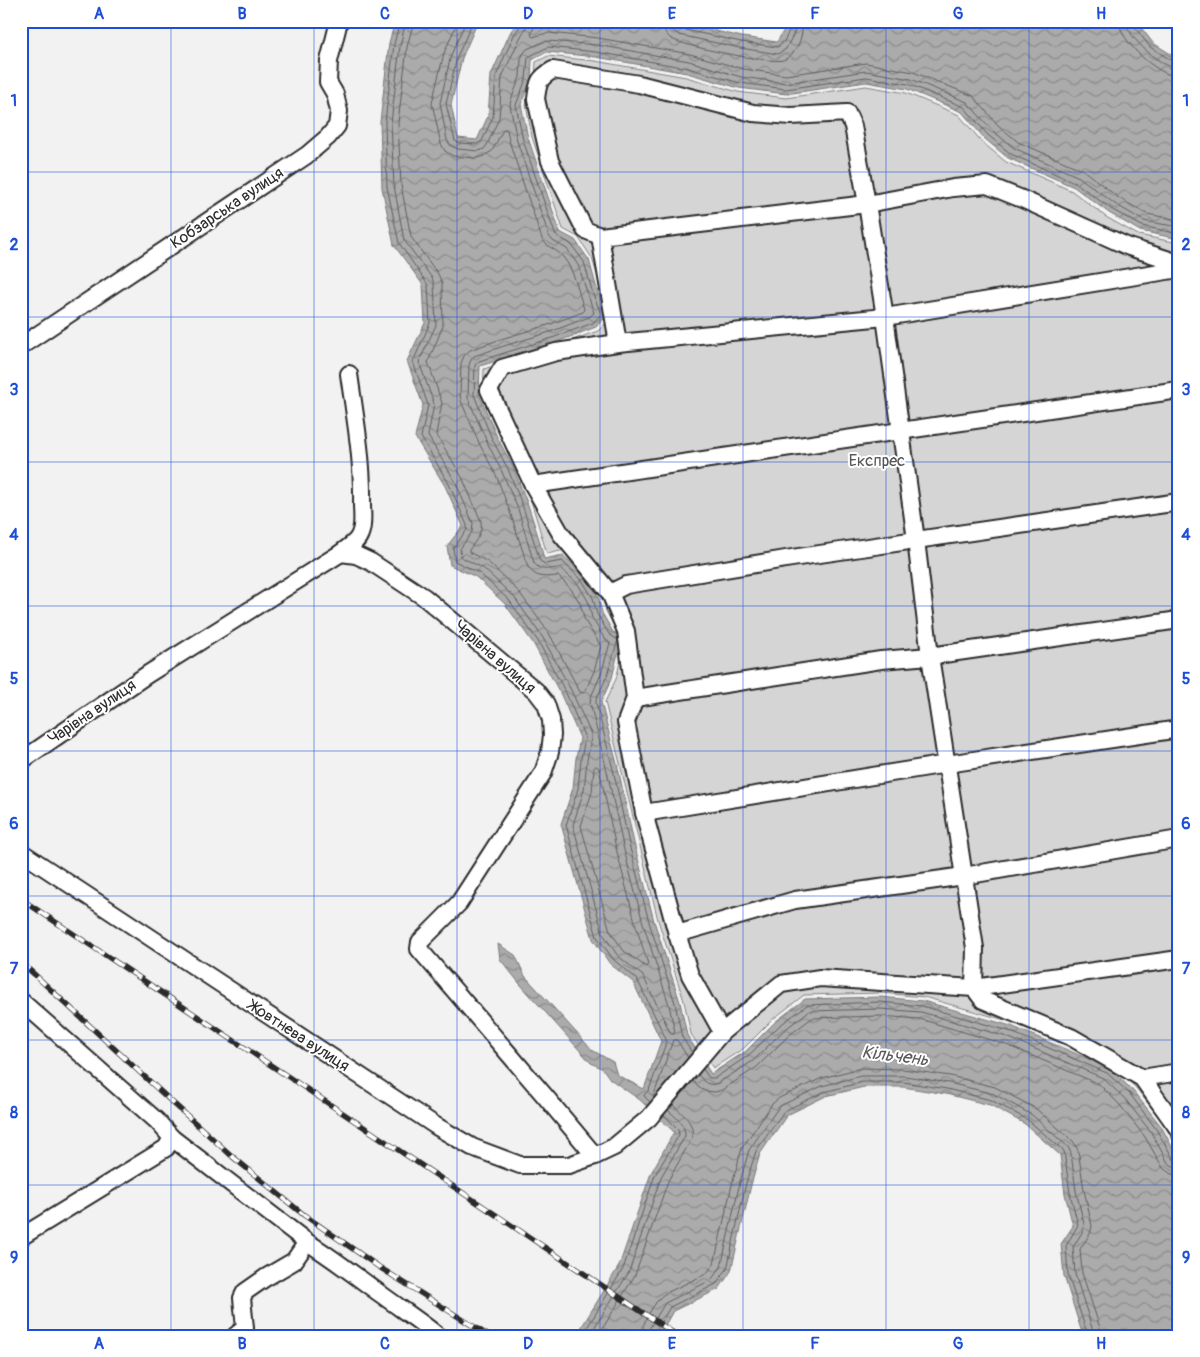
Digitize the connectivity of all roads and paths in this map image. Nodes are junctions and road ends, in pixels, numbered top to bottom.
1 (339, 21) edge
2 (867, 204) junction
3 (600, 236) junction
4 (1179, 263) edge
5 (1179, 269) edge
6 (884, 317) junction
7 (618, 343) junction
8 (21, 346) edge
9 (349, 374) dead end
10 (1179, 390) edge
11 (900, 430) junction
12 (533, 485) junction
13 (1179, 502) edge
14 (916, 540) junction
15 (341, 552) junction
16 (610, 593) junction
17 (1179, 620) edge
18 (930, 656) junction
19 (635, 698) junction
20 (1179, 729) edge
21 (21, 761) edge
22 (947, 764) junction
23 (644, 813) junction
24 (1179, 839) edge
25 (21, 852) edge
26 (964, 876) junction
27 (677, 934) junction
28 (1179, 959) edge
29 (974, 988) junction
30 (21, 1001) edge
31 (717, 1038) junction
32 (1179, 1072) edge
33 (1142, 1078) junction
34 (1179, 1130) edge
35 (172, 1138) junction
36 (595, 1156) junction
37 (21, 1237) edge
38 (306, 1242) junction
39 (234, 1336) edge
40 (438, 1336) edge

1 - 8 street, Кобзарська вулиця
2 - 3 street
2 - 3 street
2 - 4 street
2 - 6 street
3 - 7 street
5 - 6 street
6 - 7 street
6 - 11 street
7 - 12 street
9 - 15 street, Чарівна вулиця
10 - 11 street
11 - 12 street
11 - 14 street
12 - 16 street
13 - 14 street
14 - 16 street
14 - 18 street
15 - 21 street, Чарівна вулиця
15 - 36 street, Чарівна вулиця
16 - 19 street
17 - 18 street
18 - 19 street
18 - 22 street
19 - 23 street
20 - 22 street
22 - 23 street
22 - 26 street
23 - 27 street
24 - 26 street
25 - 36 street, Жовтнева вулиця
26 - 27 street
26 - 29 street
27 - 31 street
28 - 29 street, Жовтнева вулиця
29 - 31 street, Жовтнева вулиця
29 - 33 street
30 - 35 street
31 - 36 street, Жовтнева вулиця
32 - 33 street
33 - 34 street
35 - 37 street
35 - 38 street
38 - 39 street
38 - 40 street

